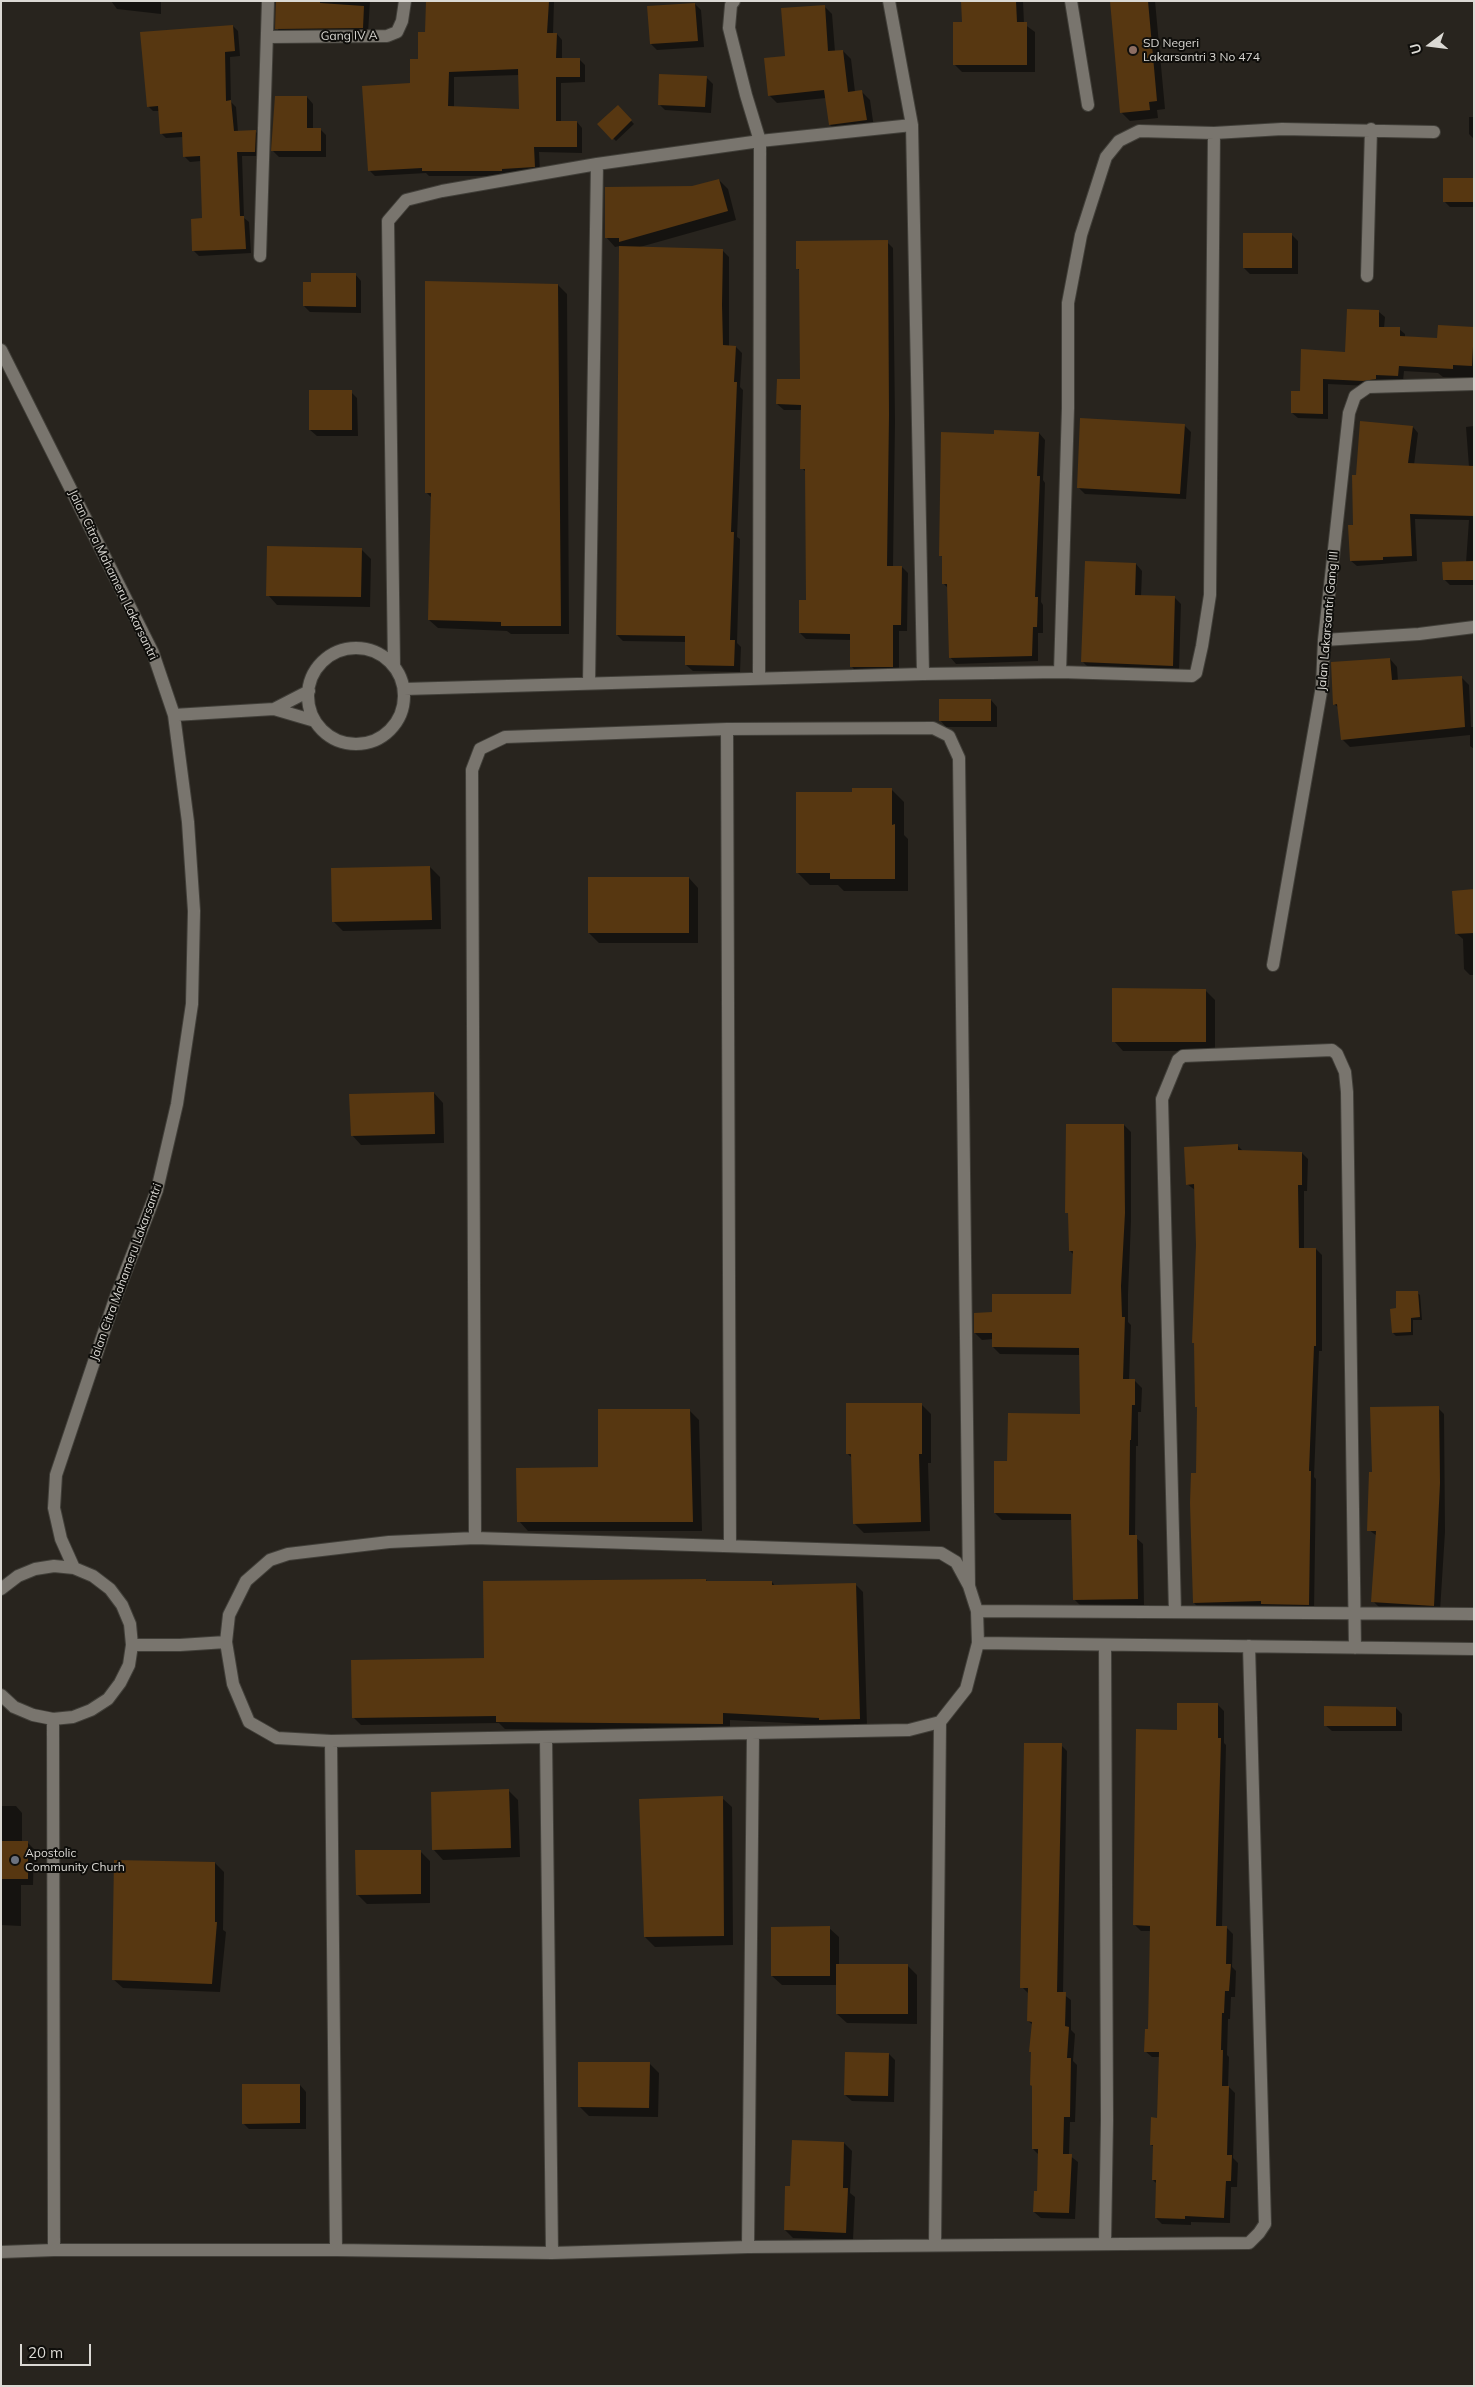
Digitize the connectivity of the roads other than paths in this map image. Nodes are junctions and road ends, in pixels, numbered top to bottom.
1 (268, 1) edge
2 (404, 1) edge
3 (734, 1) edge
4 (889, 1) edge
5 (1071, 1) edge
6 (268, 37) junction
7 (1088, 105) dead end
8 (912, 125) junction
9 (1371, 129) junction
10 (1434, 132) dead end
11 (1214, 133) junction
12 (760, 141) junction
13 (597, 164) junction
14 (260, 256) dead end
15 (1367, 276) dead end
16 (1, 350) edge
17 (1474, 384) edge
18 (1474, 627) edge
19 (1324, 640) junction
20 (394, 666) junction
21 (1060, 672) junction
22 (923, 674) junction
23 (759, 678) junction
24 (589, 683) junction
25 (404, 689) junction
26 (309, 691) junction
27 (274, 710) junction
28 (174, 715) junction
29 (316, 722) junction
30 (727, 729) junction
31 (1273, 965) dead end
32 (475, 1538) junction
33 (730, 1546) junction
34 (74, 1568) junction
35 (969, 1586) junction
36 (1, 1589) edge
37 (977, 1611) junction
38 (1175, 1612) junction
39 (1354, 1613) junction
40 (1474, 1614) edge
41 (226, 1642) junction
42 (978, 1643) junction
43 (132, 1645) junction
44 (1105, 1645) junction
45 (1249, 1646) junction
46 (1355, 1648) junction
47 (1474, 1649) edge
48 (1, 1695) edge
49 (53, 1719) junction
50 (940, 1722) junction
51 (752, 1734) junction
52 (546, 1738) junction
53 (331, 1741) junction
54 (1105, 2243) junction
55 (935, 2245) junction
56 (748, 2247) junction
57 (54, 2250) junction
58 (336, 2250) junction
59 (1, 2252) edge
60 (552, 2253) junction

1 - 6 street
2 - 6 street, Gang IV A
3 - 12 street
4 - 8 street
5 - 7 street
6 - 14 street
8 - 12 street
8 - 22 street
9 - 10 street
9 - 11 street
9 - 15 street
11 - 21 street
11 - 21 street
12 - 13 street
12 - 23 street
13 - 20 street
13 - 24 street
16 - 28 street, Jalan Citra Mahameru Lakarsantri
17 - 19 street, Jalan Lakarsantri Gang III
18 - 19 street
19 - 31 street, Jalan Lakarsantri Gang III
20 - 25 street
20 - 26 street
21 - 22 street
22 - 23 street
23 - 24 street
24 - 25 street
25 - 29 street
26 - 27 street
26 - 29 street
27 - 28 street
27 - 29 street
28 - 34 street, Jalan Citra Mahameru Lakarsantri
30 - 32 street
30 - 33 street
30 - 35 street
32 - 33 street
32 - 41 street
33 - 35 street
34 - 36 street
34 - 43 street
35 - 37 street
37 - 38 street
37 - 42 street
38 - 39 street
38 - 39 street
39 - 40 street
39 - 46 street
41 - 43 street
41 - 53 street
42 - 44 street
42 - 50 street
43 - 49 street
44 - 45 street
44 - 54 street
45 - 46 street
45 - 54 street
46 - 47 street
48 - 49 street
49 - 57 street
50 - 51 street
50 - 55 street
51 - 52 street
51 - 56 street
52 - 53 street
52 - 60 street
53 - 58 street
54 - 55 street
55 - 56 street
56 - 60 street
57 - 58 street
57 - 59 street
58 - 60 street

